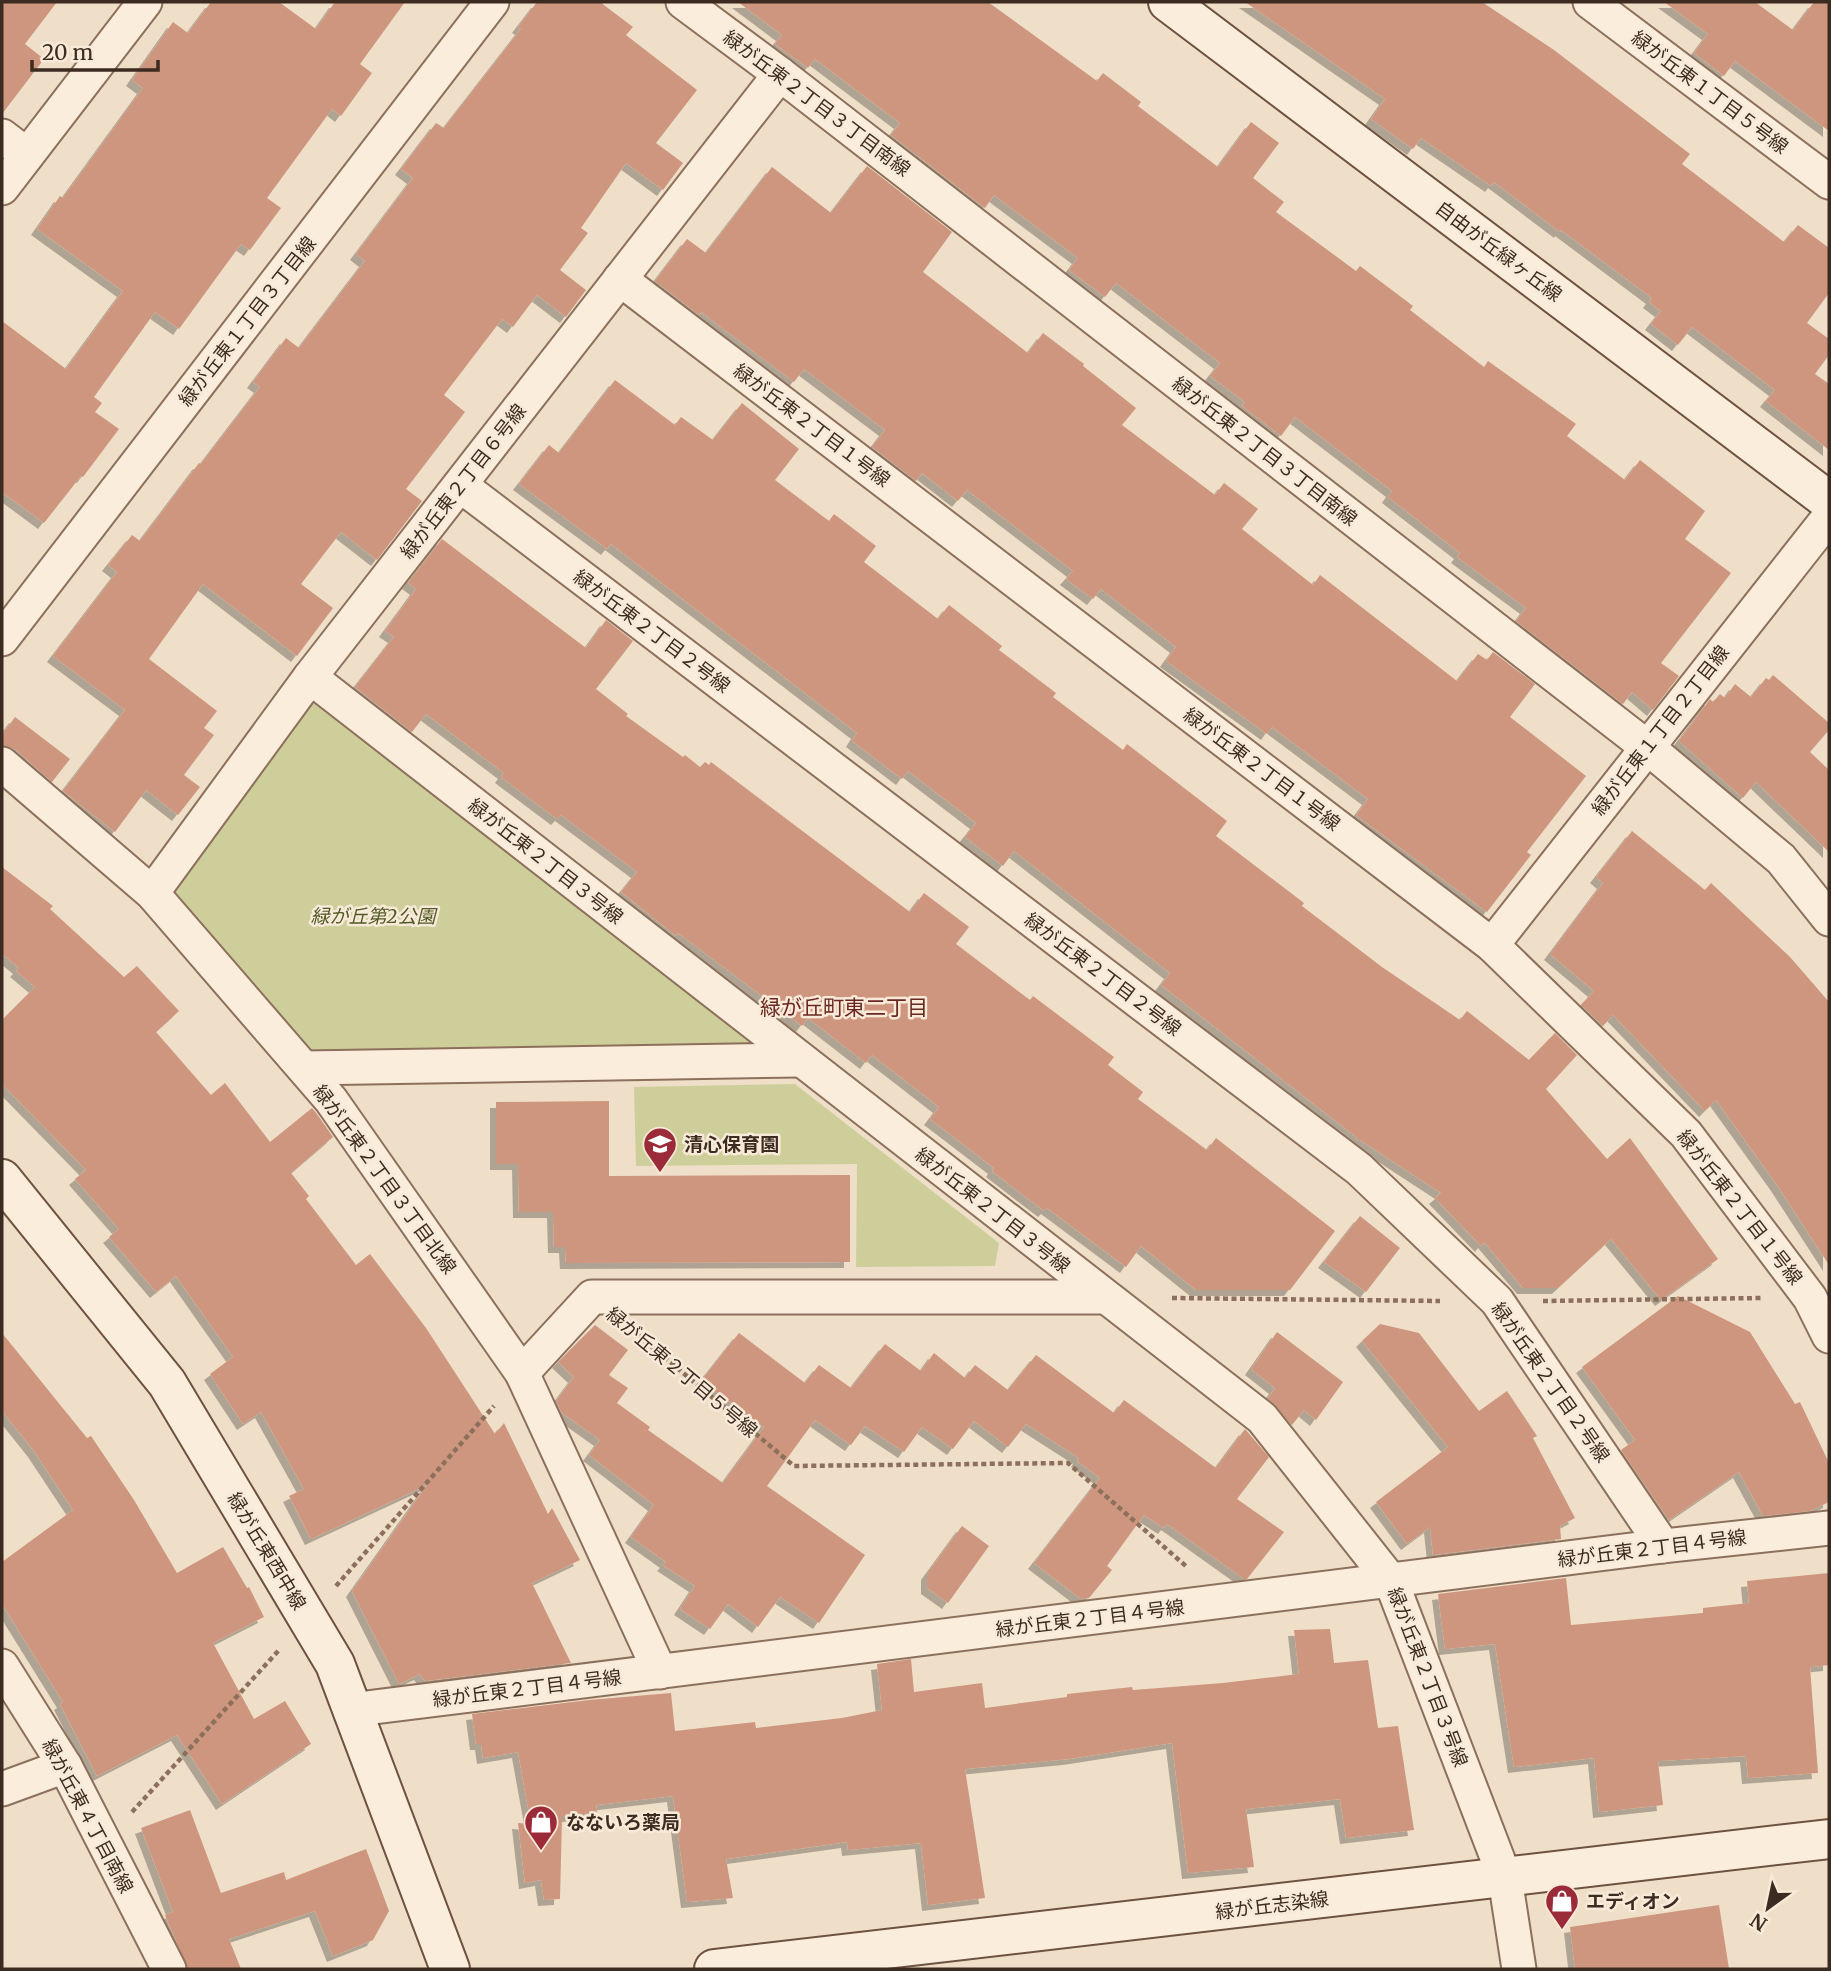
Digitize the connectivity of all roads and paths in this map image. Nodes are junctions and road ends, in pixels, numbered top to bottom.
1 (145, 2) edge
2 (492, 2) edge
3 (684, 2) edge
4 (1168, 2) edge
5 (1590, 2) edge
6 (780, 74) junction
7 (14, 146) edge
8 (1829, 182) edge
9 (2, 188) edge
10 (620, 279) junction
11 (460, 485) junction
12 (1829, 501) edge
13 (1829, 517) edge
14 (2, 639) edge
15 (310, 677) junction
16 (1647, 747) junction
17 (2, 764) edge
18 (152, 893) junction
19 (1829, 919) edge
20 (1492, 944) junction
21 (800, 1060) junction
22 (304, 1068) junction
23 (2, 1179) edge
24 (592, 1297) junction
25 (1105, 1297) junction
26 (1829, 1336) edge
27 (522, 1373) junction
28 (1829, 1528) edge
29 (1663, 1546) junction
30 (1391, 1581) junction
31 (1226, 1601) junction
32 (2, 1666) edge
33 (660, 1672) junction
34 (350, 1710) junction
35 (65, 1766) junction
36 (2, 1789) edge
37 (1829, 1839) edge
38 (1506, 1878) junction
39 (169, 1969) edge
40 (450, 1969) edge
41 (714, 1969) edge
42 (1519, 1969) edge

1 - 7 street
2 - 14 street, 緑が丘東１丁目３丁目線
3 - 6 street, 緑が丘東２丁目３丁目南線
4 - 12 street, 自由が丘緑ヶ丘線
5 - 8 street, 緑が丘東１丁目５号線
6 - 10 street, 緑が丘東２丁目６号線
6 - 16 street, 緑が丘東２丁目３丁目南線
7 - 9 street
10 - 11 street, 緑が丘東２丁目６号線
10 - 20 street, 緑が丘東２丁目１号線
11 - 15 street, 緑が丘東２丁目６号線
11 - 29 street, 緑が丘東２丁目２号線
13 - 16 street, 緑が丘東１丁目２丁目線
15 - 18 street, 緑が丘東２丁目６号線
15 - 21 street, 緑が丘東２丁目３号線
16 - 19 street, 緑が丘東２丁目３丁目南線
16 - 20 street, 緑が丘東１丁目２丁目線
17 - 18 street, 緑が丘東２丁目３丁目北線
18 - 22 street, 緑が丘東２丁目３丁目北線
20 - 26 street, 緑が丘東２丁目１号線
21 - 22 street
21 - 25 street, 緑が丘東２丁目３号線
22 - 27 street, 緑が丘東２丁目３丁目北線
23 - 34 street, 緑が丘東西中線
24 - 25 street, 緑が丘東２丁目５号線
24 - 27 street
24 - 31 path, 緑が丘東２丁目５号線
25 - 30 street, 緑が丘東２丁目３号線
27 - 33 street, 緑が丘東２丁目３丁目北線
28 - 29 street, 緑が丘東２丁目４号線
29 - 30 street, 緑が丘東２丁目４号線
30 - 31 street, 緑が丘東２丁目４号線
30 - 38 street, 緑が丘東２丁目３号線
31 - 33 street, 緑が丘東２丁目４号線
32 - 35 street, 緑が丘東４丁目南線
33 - 34 street, 緑が丘東２丁目４号線
34 - 40 street, 緑が丘東西中線
35 - 36 street
35 - 39 street, 緑が丘東４丁目南線
37 - 38 street, 緑が丘志染線
38 - 41 street, 緑が丘志染線
38 - 42 street, 緑が丘東２丁目３号線

